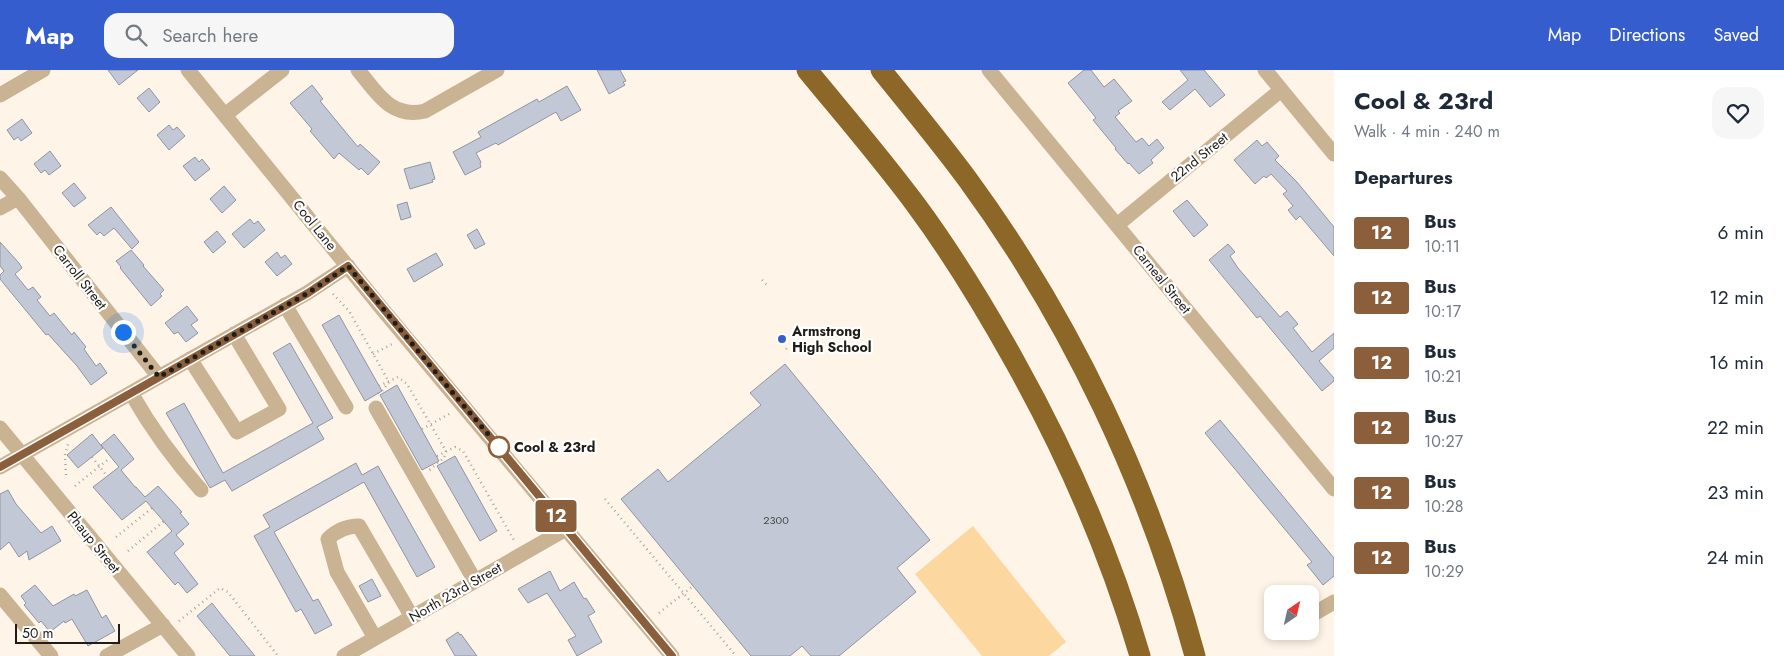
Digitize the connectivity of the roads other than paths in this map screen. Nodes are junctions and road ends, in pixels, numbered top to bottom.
1 (43, 70) edge
2 (188, 70) edge
3 (282, 70) edge
4 (358, 70) edge
5 (497, 70) edge
6 (807, 70) edge
7 (881, 70) edge
8 (989, 70) edge
9 (1265, 70) edge
10 (1281, 90) junction
11 (0, 95) edge
12 (225, 115) junction
13 (1334, 154) edge
14 (0, 178) edge
15 (18, 198) junction
16 (0, 208) edge
17 (1117, 224) junction
18 (348, 266) junction
19 (285, 305) junction
20 (234, 334) junction
21 (190, 359) junction
22 (159, 377) junction
23 (131, 393) junction
24 (375, 404) road end
25 (346, 407) dead end
26 (0, 428) edge
27 (23, 455) junction
28 (0, 467) edge
29 (1334, 489) edge
30 (201, 490) dead end
31 (566, 529) junction
32 (475, 581) junction
33 (0, 595) edge
34 (1334, 602) edge
35 (1319, 611) edge
36 (412, 617) junction
37 (162, 625) junction
38 (375, 638) junction
39 (51, 656) edge
40 (107, 656) edge
41 (188, 656) edge
42 (344, 656) edge
43 (672, 656) edge
44 (1140, 656) edge
45 (1195, 656) edge

1 - 11 street
2 - 12 street, Cool Lane
3 - 12 street
4 - 5 street
6 - 44 highway
7 - 45 highway
8 - 17 street, Carneal Street
9 - 10 street
10 - 13 street
10 - 17 street, 22nd Street
12 - 18 street, Cool Lane
14 - 15 street, Carroll Street
15 - 16 street
15 - 22 street, Carroll Street
17 - 29 street, Carneal Street
18 - 19 street
18 - 31 street, Cool Lane
19 - 20 street
19 - 25 street
20 - 21 street
20 - 21 street
21 - 22 street
22 - 23 street
23 - 27 street
23 - 30 street
24 - 32 street
26 - 27 street, Phaup Street
27 - 28 street
27 - 37 street, Phaup Street
31 - 32 street, North 23rd Street
31 - 43 street, Cool Lane
32 - 36 street, North 23rd Street
33 - 39 street
34 - 35 street
36 - 38 street, North 23rd Street
36 - 38 street
37 - 40 street
37 - 41 street, Phaup Street
38 - 42 street, North 23rd Street

